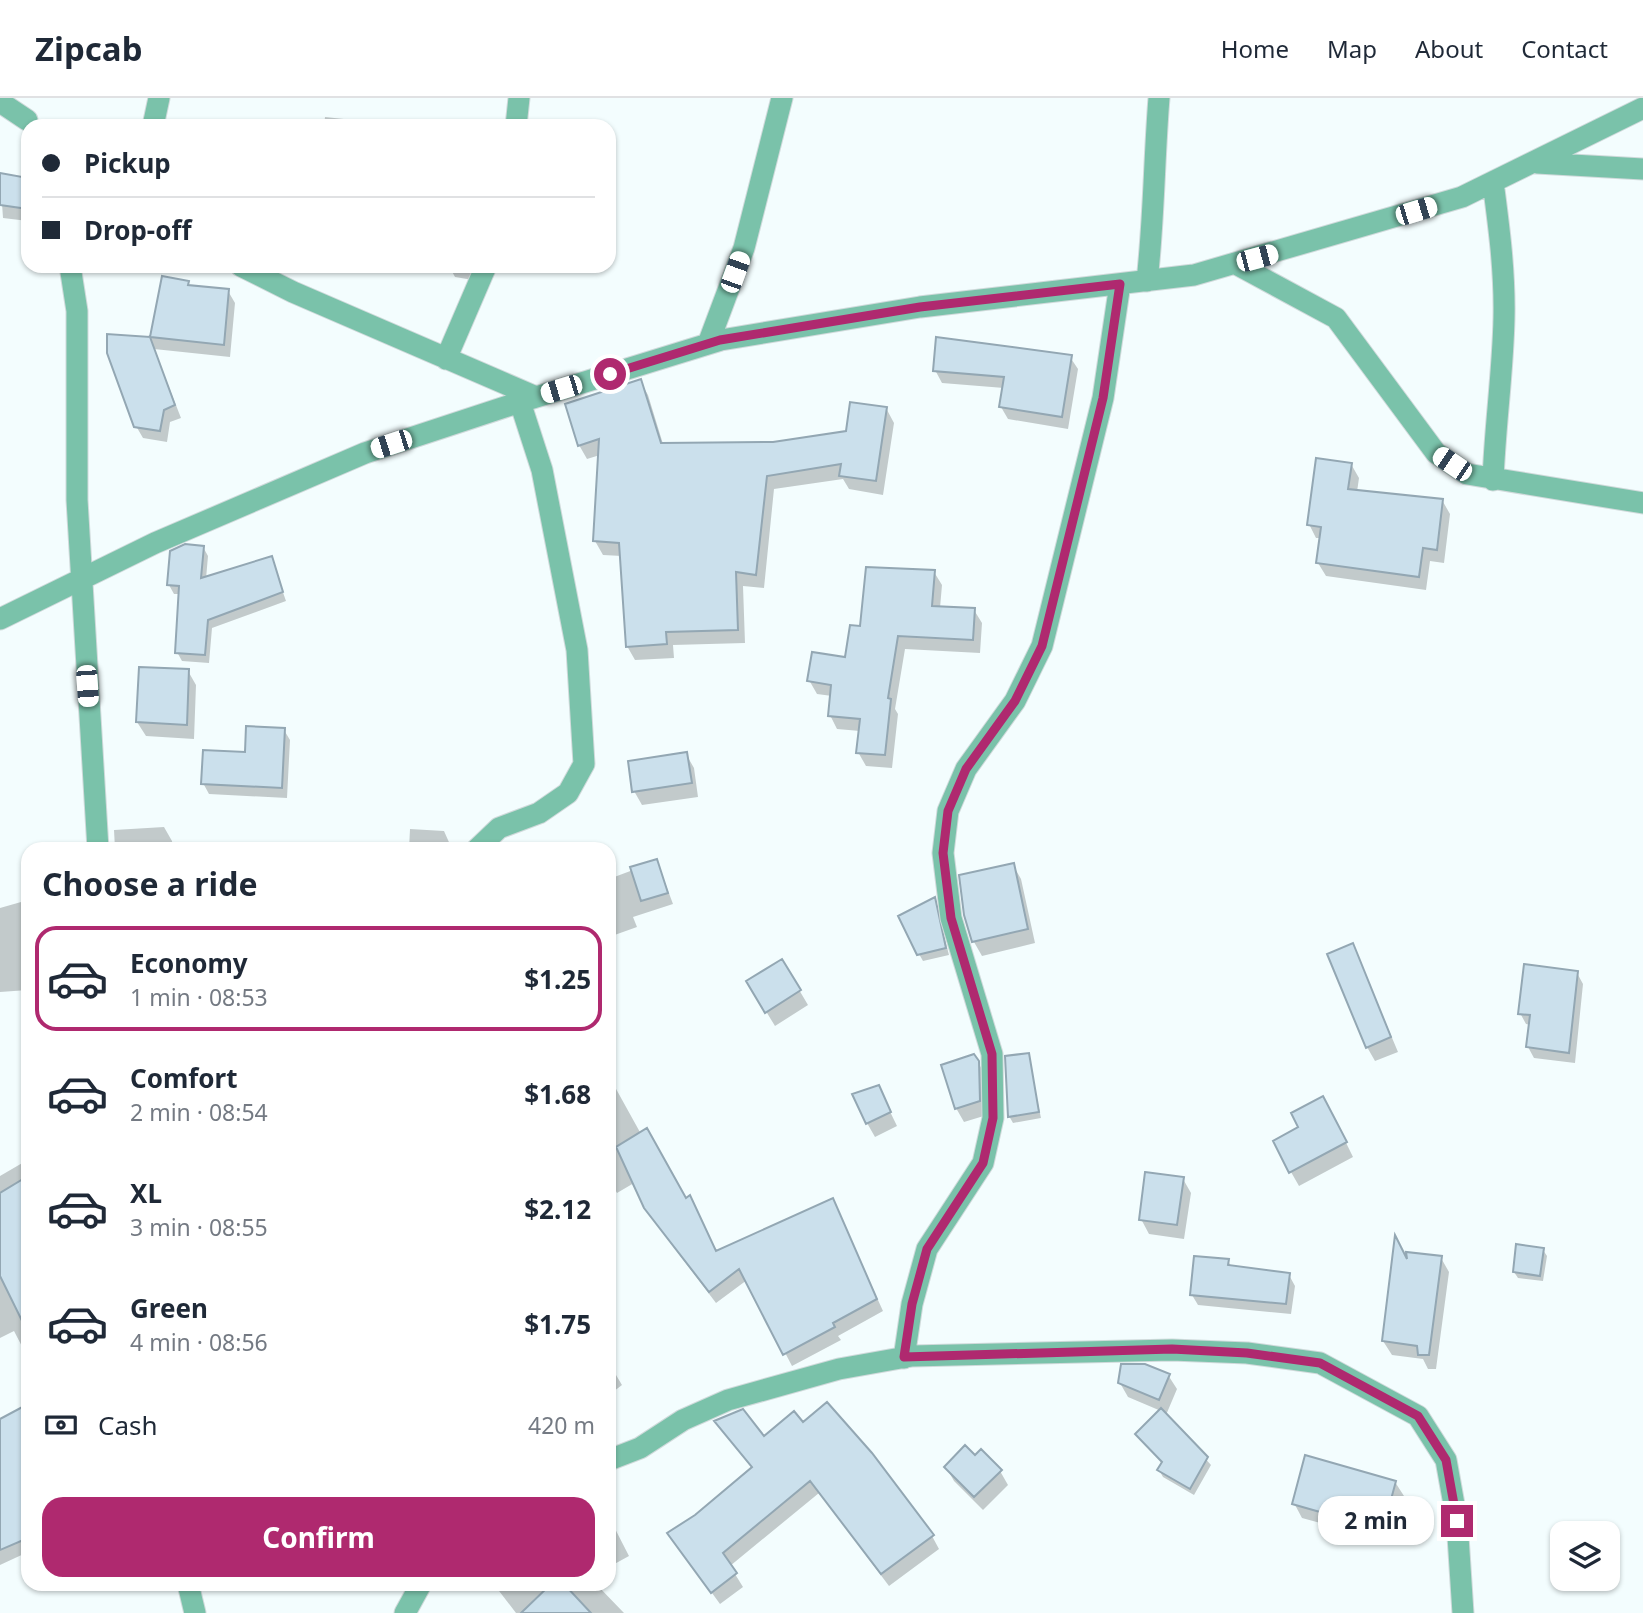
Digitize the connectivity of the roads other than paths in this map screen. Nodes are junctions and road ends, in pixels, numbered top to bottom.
1 (18, 98) edge
2 (159, 98) edge
3 (519, 98) edge
4 (782, 98) edge
5 (1159, 98) edge
6 (0, 102) edge
7 (1643, 107) edge
8 (23, 119) edge
9 (26, 119) edge
10 (154, 119) edge
11 (517, 119) edge
12 (1536, 163) junction
13 (1643, 169) edge
14 (1493, 182) junction
15 (1236, 264) junction
16 (71, 273) edge
17 (255, 273) edge
18 (483, 273) edge
19 (1147, 281) junction
20 (1120, 284) junction
21 (708, 344) junction
22 (446, 359) junction
23 (528, 399) junction
24 (1493, 480) junction
25 (1643, 503) edge
26 (80, 578) junction
27 (0, 619) edge
28 (98, 842) edge
29 (484, 842) edge
30 (904, 1357) junction
31 (616, 1457) edge
32 (190, 1591) edge
33 (417, 1591) edge
34 (195, 1613) edge
35 (405, 1613) edge
36 (1463, 1613) edge

1 - 9 street
2 - 10 street
3 - 11 street
4 - 21 street
5 - 19 street
6 - 8 street
7 - 12 street
12 - 13 street
12 - 14 street
14 - 15 street
14 - 24 street
15 - 19 street
15 - 24 street
16 - 26 street
17 - 22 street
18 - 22 street
19 - 20 street
20 - 21 street
20 - 30 street
21 - 23 street
22 - 23 street
23 - 26 street
23 - 29 street
24 - 25 street
26 - 27 street
26 - 28 street
30 - 31 street
30 - 36 street
32 - 34 street
33 - 35 street

